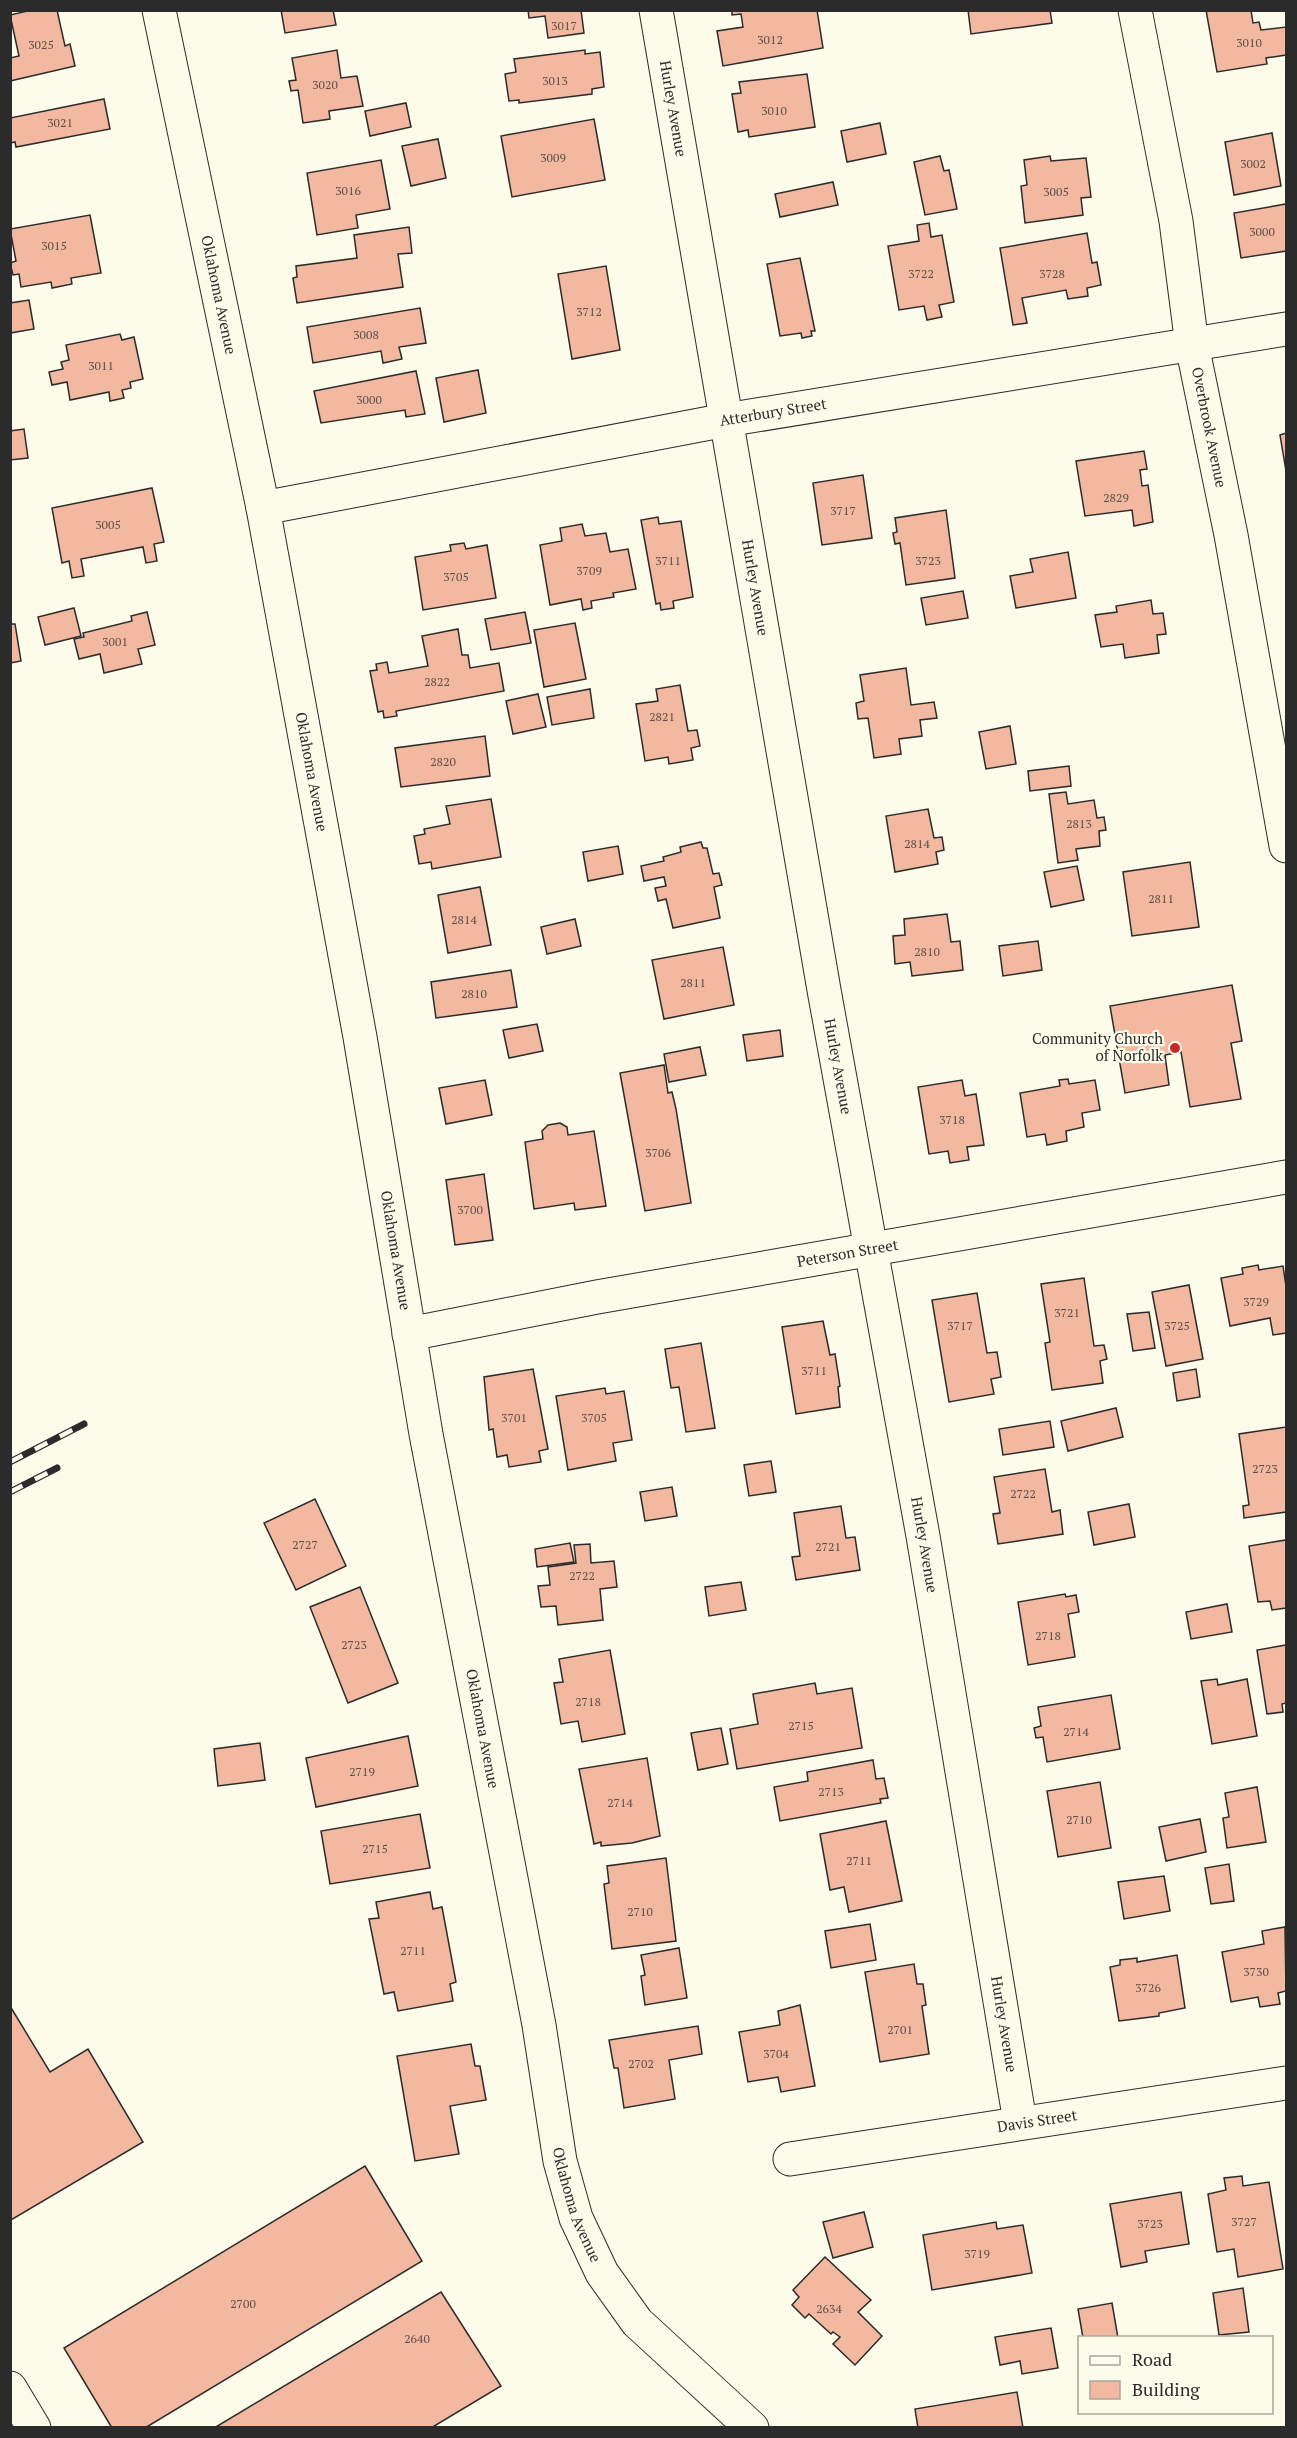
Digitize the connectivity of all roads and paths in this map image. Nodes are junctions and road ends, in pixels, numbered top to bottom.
1 (159, 10) edge
2 (656, 10) edge
3 (1135, 10) edge
4 (1287, 329) edge
5 (1192, 345) junction
6 (726, 420) junction
7 (263, 508) junction
8 (1287, 846) edge
9 (1287, 1177) edge
10 (872, 1249) junction
11 (409, 1334) junction
12 (1287, 2083) edge
13 (1020, 2122) junction
14 (790, 2159) dead end
15 (10, 2388) edge
16 (34, 2427) edge
17 (752, 2427) edge

1 - 7 street, Oklahoma Avenue
2 - 6 street, Hurley Avenue
3 - 5 street, Overbrook Avenue
4 - 5 street, Atterbury Street
5 - 6 street, Atterbury Street
5 - 8 street, Overbrook Avenue
6 - 7 street, Atterbury Street
6 - 10 street, Hurley Avenue
7 - 11 street, Oklahoma Avenue
9 - 10 street, Peterson Street
10 - 11 street, Peterson Street
10 - 13 street, Hurley Avenue
11 - 17 street, Oklahoma Avenue
12 - 13 street, Davis Street
13 - 14 street, Davis Street
15 - 16 street

